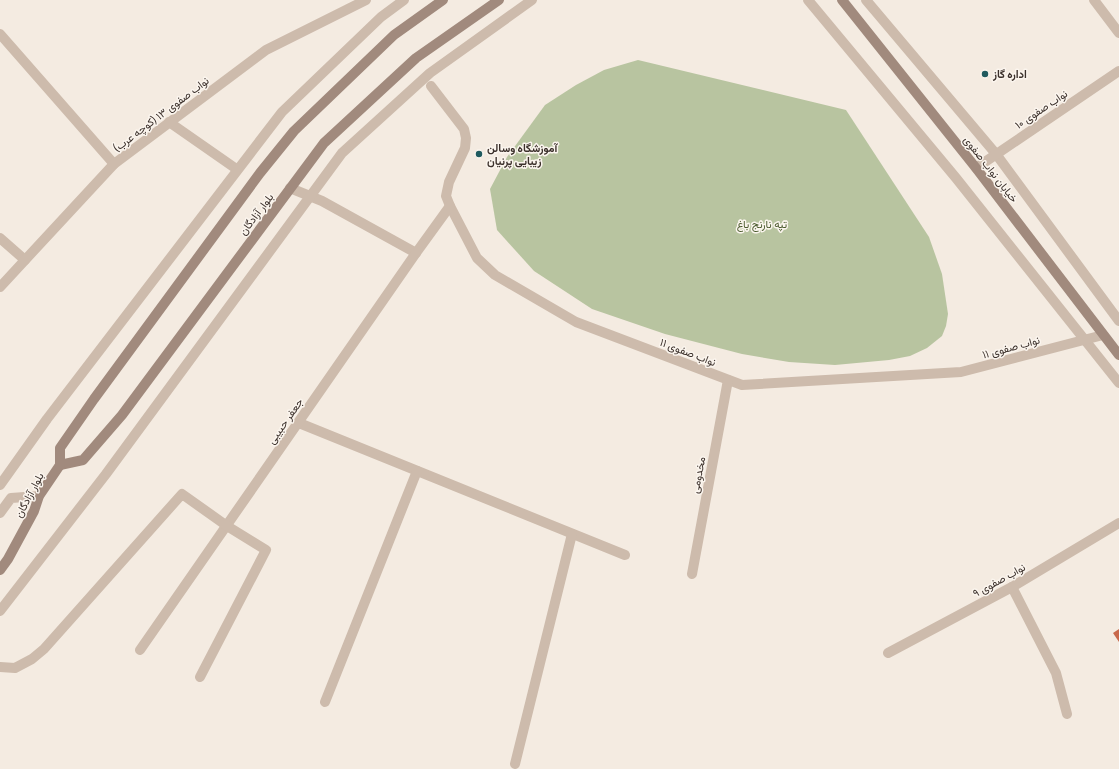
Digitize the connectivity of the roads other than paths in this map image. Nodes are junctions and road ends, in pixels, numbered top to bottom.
1 (366, 0) edge
2 (404, 0) edge
3 (443, 0) edge
4 (499, 0) edge
5 (532, 0) edge
6 (808, 0) edge
7 (842, 0) edge
8 (866, 0) edge
9 (1094, 0) edge
10 (1119, 33) edge
11 (0, 34) edge
12 (1119, 71) edge
13 (431, 86) dead end
14 (169, 122) junction
15 (996, 154) junction
16 (114, 164) junction
17 (235, 168) dead end
18 (976, 168) junction
19 (290, 188) junction
20 (310, 196) junction
21 (450, 206) junction
22 (0, 238) edge
23 (416, 253) junction
24 (25, 260) junction
25 (0, 287) edge
26 (1119, 321) edge
27 (1103, 335) junction
28 (1085, 340) junction
29 (1119, 355) edge
30 (728, 380) junction
31 (1119, 383) edge
32 (299, 423) junction
33 (60, 465) junction
34 (417, 470) junction
35 (0, 486) edge
36 (39, 496) junction
37 (0, 513) edge
38 (1119, 523) edge
39 (227, 526) junction
40 (572, 534) junction
41 (626, 555) dead end
42 (0, 570) edge
43 (692, 574) dead end
44 (1012, 587) junction
45 (0, 611) edge
46 (140, 650) dead end
47 (888, 654) dead end
48 (0, 667) edge
49 (200, 677) dead end
50 (325, 702) dead end
51 (1067, 714) dead end
52 (515, 764) dead end

1 - 14 street, نواب صفوی ۱۳ (کوچه عرب)
2 - 35 street
3 - 33 main road, بلوار آزادگان
4 - 19 main road, بلوار آزادگان
5 - 20 street
6 - 28 street
7 - 18 main road, خیابان نواب صفوی
8 - 15 street
9 - 10 street
11 - 16 street
12 - 15 street, نواب صفوی ۱۰
13 - 21 street, نواب صفوی ۱۱
14 - 16 street, نواب صفوی ۱۳ (کوچه عرب)
14 - 17 street
15 - 18 street, نواب صفوی ۱۰
15 - 26 street
16 - 24 street, نواب صفوی ۱۳ (کوچه عرب)
18 - 27 main road, خیابان نواب صفوی
19 - 20 street
19 - 33 main road, بلوار آزادگان
20 - 23 street
20 - 45 street
21 - 23 street, جعفر حبیبی
21 - 30 street, نواب صفوی ۱۱
22 - 24 street
23 - 32 street, جعفر حبیبی
24 - 25 street, نواب صفوی ۱۳ (کوچه عرب)
27 - 28 street, نواب صفوی ۱۱
27 - 29 main road, خیابان نواب صفوی
28 - 30 street, نواب صفوی ۱۱
28 - 31 street
30 - 43 street, مخدومی
32 - 34 street
32 - 39 street, جعفر حبیبی
33 - 36 main road, بلوار آزادگان
34 - 40 street
34 - 50 street
36 - 37 street
36 - 42 main road, بلوار آزادگان
38 - 44 street, نواب صفوی ۹
39 - 46 street, جعفر حبیبی
39 - 48 street
39 - 49 street
40 - 41 street
40 - 52 street
44 - 47 street, نواب صفوی ۹
44 - 51 street

